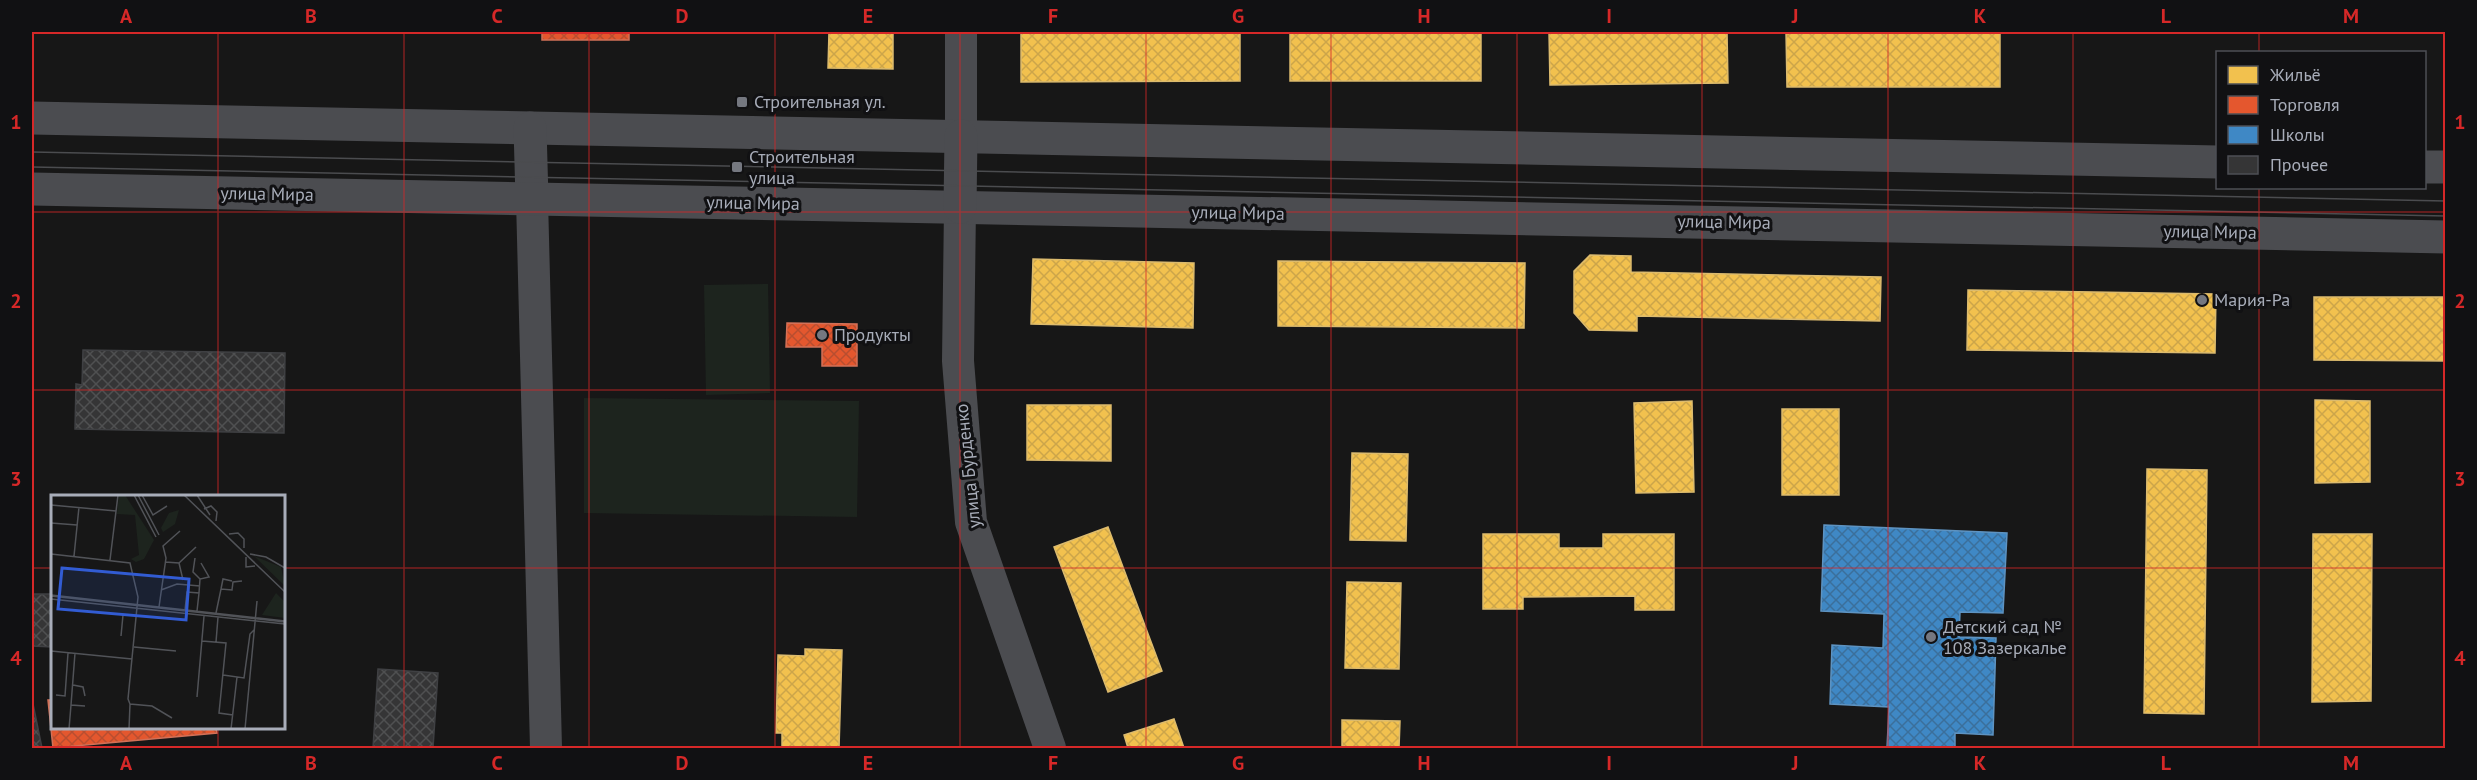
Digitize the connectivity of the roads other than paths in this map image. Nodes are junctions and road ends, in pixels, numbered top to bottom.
1 (960, 32) edge
2 (32, 118) edge
3 (530, 128) junction
4 (961, 136) junction
5 (2216, 162) edge
6 (2426, 167) edge
7 (2445, 167) edge
8 (32, 189) edge
9 (532, 199) junction
10 (960, 207) junction
11 (2445, 237) edge
12 (546, 748) edge
13 (1050, 748) edge

1 - 4 street
2 - 3 street
3 - 4 street
3 - 9 street
4 - 5 street
4 - 10 street
6 - 7 street
8 - 9 street, улица Мира
9 - 10 street, улица Мира
9 - 12 street
10 - 11 street, улица Мира
10 - 13 street, улица Бурденко

